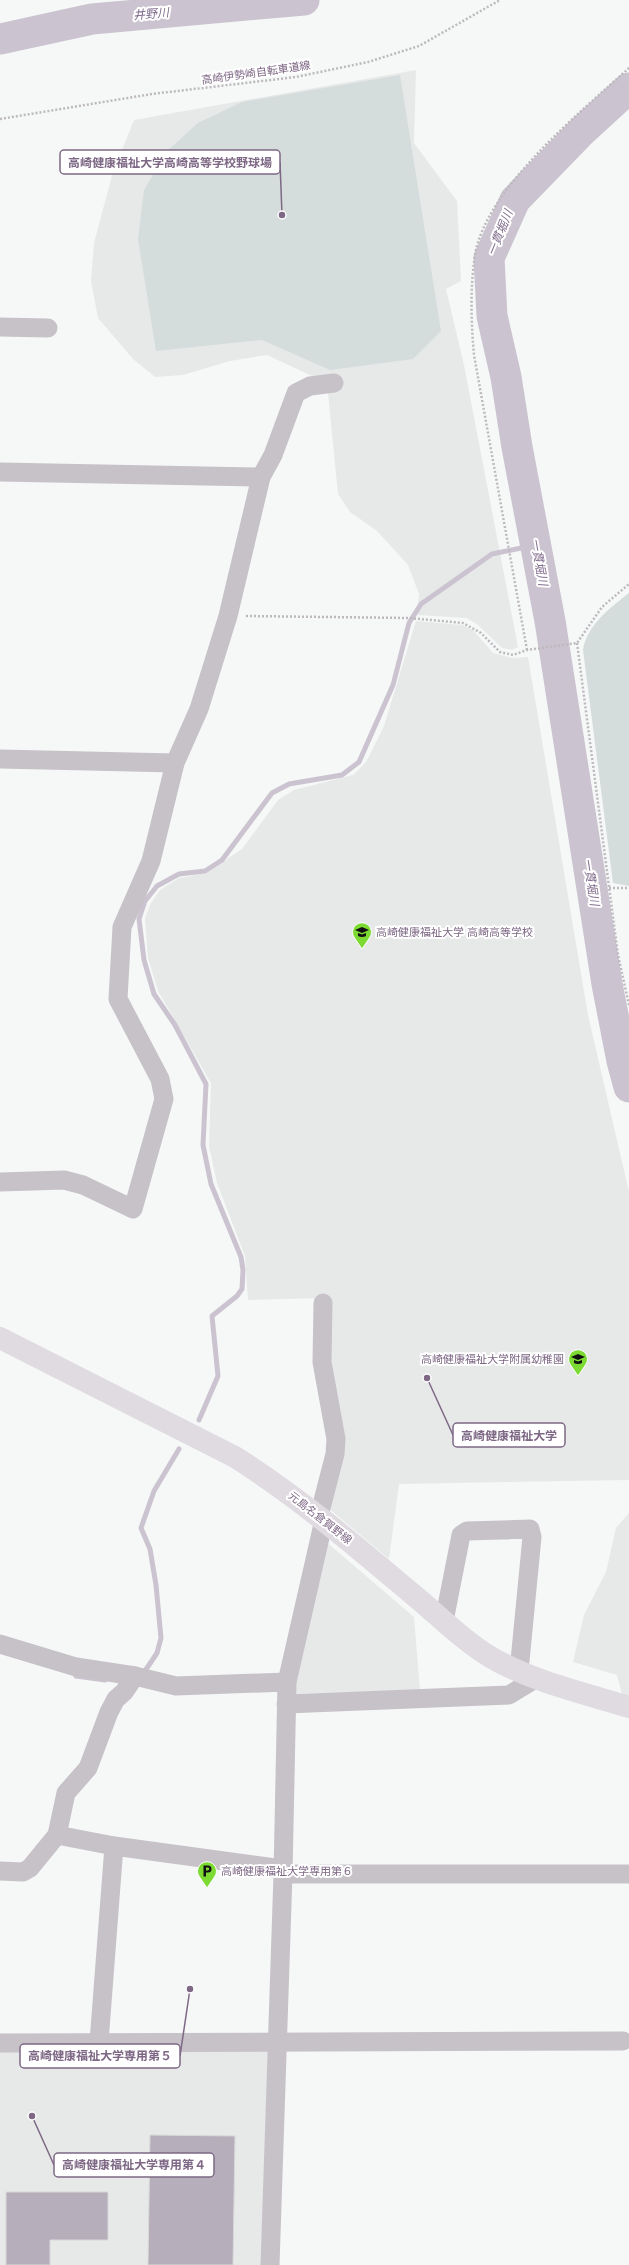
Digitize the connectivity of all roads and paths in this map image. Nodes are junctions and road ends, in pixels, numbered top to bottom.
1 (500, 0) edge
2 (629, 68) edge
3 (0, 119) edge
4 (0, 327) edge
5 (48, 328) dead end
6 (334, 384) dead end
7 (0, 472) edge
8 (261, 477) junction
9 (629, 584) edge
10 (228, 616) junction
11 (577, 643) junction
12 (527, 650) junction
13 (0, 759) edge
14 (175, 763) junction
15 (609, 888) junction
16 (629, 888) edge
17 (629, 1005) edge
18 (0, 1182) edge
19 (323, 1303) dead end
20 (0, 1338) edge
21 (321, 1518) junction
22 (444, 1622) junction
23 (0, 1644) edge
24 (528, 1675) junction
25 (135, 1676) junction
26 (287, 1682) junction
27 (286, 1704) junction
28 (629, 1707) edge
29 (57, 1835) junction
30 (114, 1846) junction
31 (0, 1871) edge
32 (283, 1872) junction
33 (629, 1874) edge
34 (623, 2040) dead end
35 (0, 2042) edge
36 (99, 2042) junction
37 (278, 2042) junction
38 (270, 2265) edge

1 - 3 path, 高崎伊勢崎自転車道線
2 - 12 path
4 - 5 street
6 - 8 street
7 - 8 street
8 - 10 street
9 - 11 path
10 - 12 path
10 - 14 street
11 - 12 path
11 - 15 path
13 - 14 street
14 - 18 street
15 - 16 path
15 - 17 path
19 - 21 street
20 - 21 main road, 元島名倉賀野線
21 - 22 main road, 元島名倉賀野線
21 - 26 street
22 - 24 main road, 元島名倉賀野線
22 - 24 street
23 - 25 street
24 - 27 street
24 - 28 main road, 元島名倉賀野線
25 - 26 street
25 - 29 street
26 - 27 street
27 - 32 street
29 - 30 street
29 - 31 street
30 - 32 street
30 - 36 street
32 - 33 street
32 - 37 street
34 - 37 street
35 - 36 street
36 - 37 street
37 - 38 street

